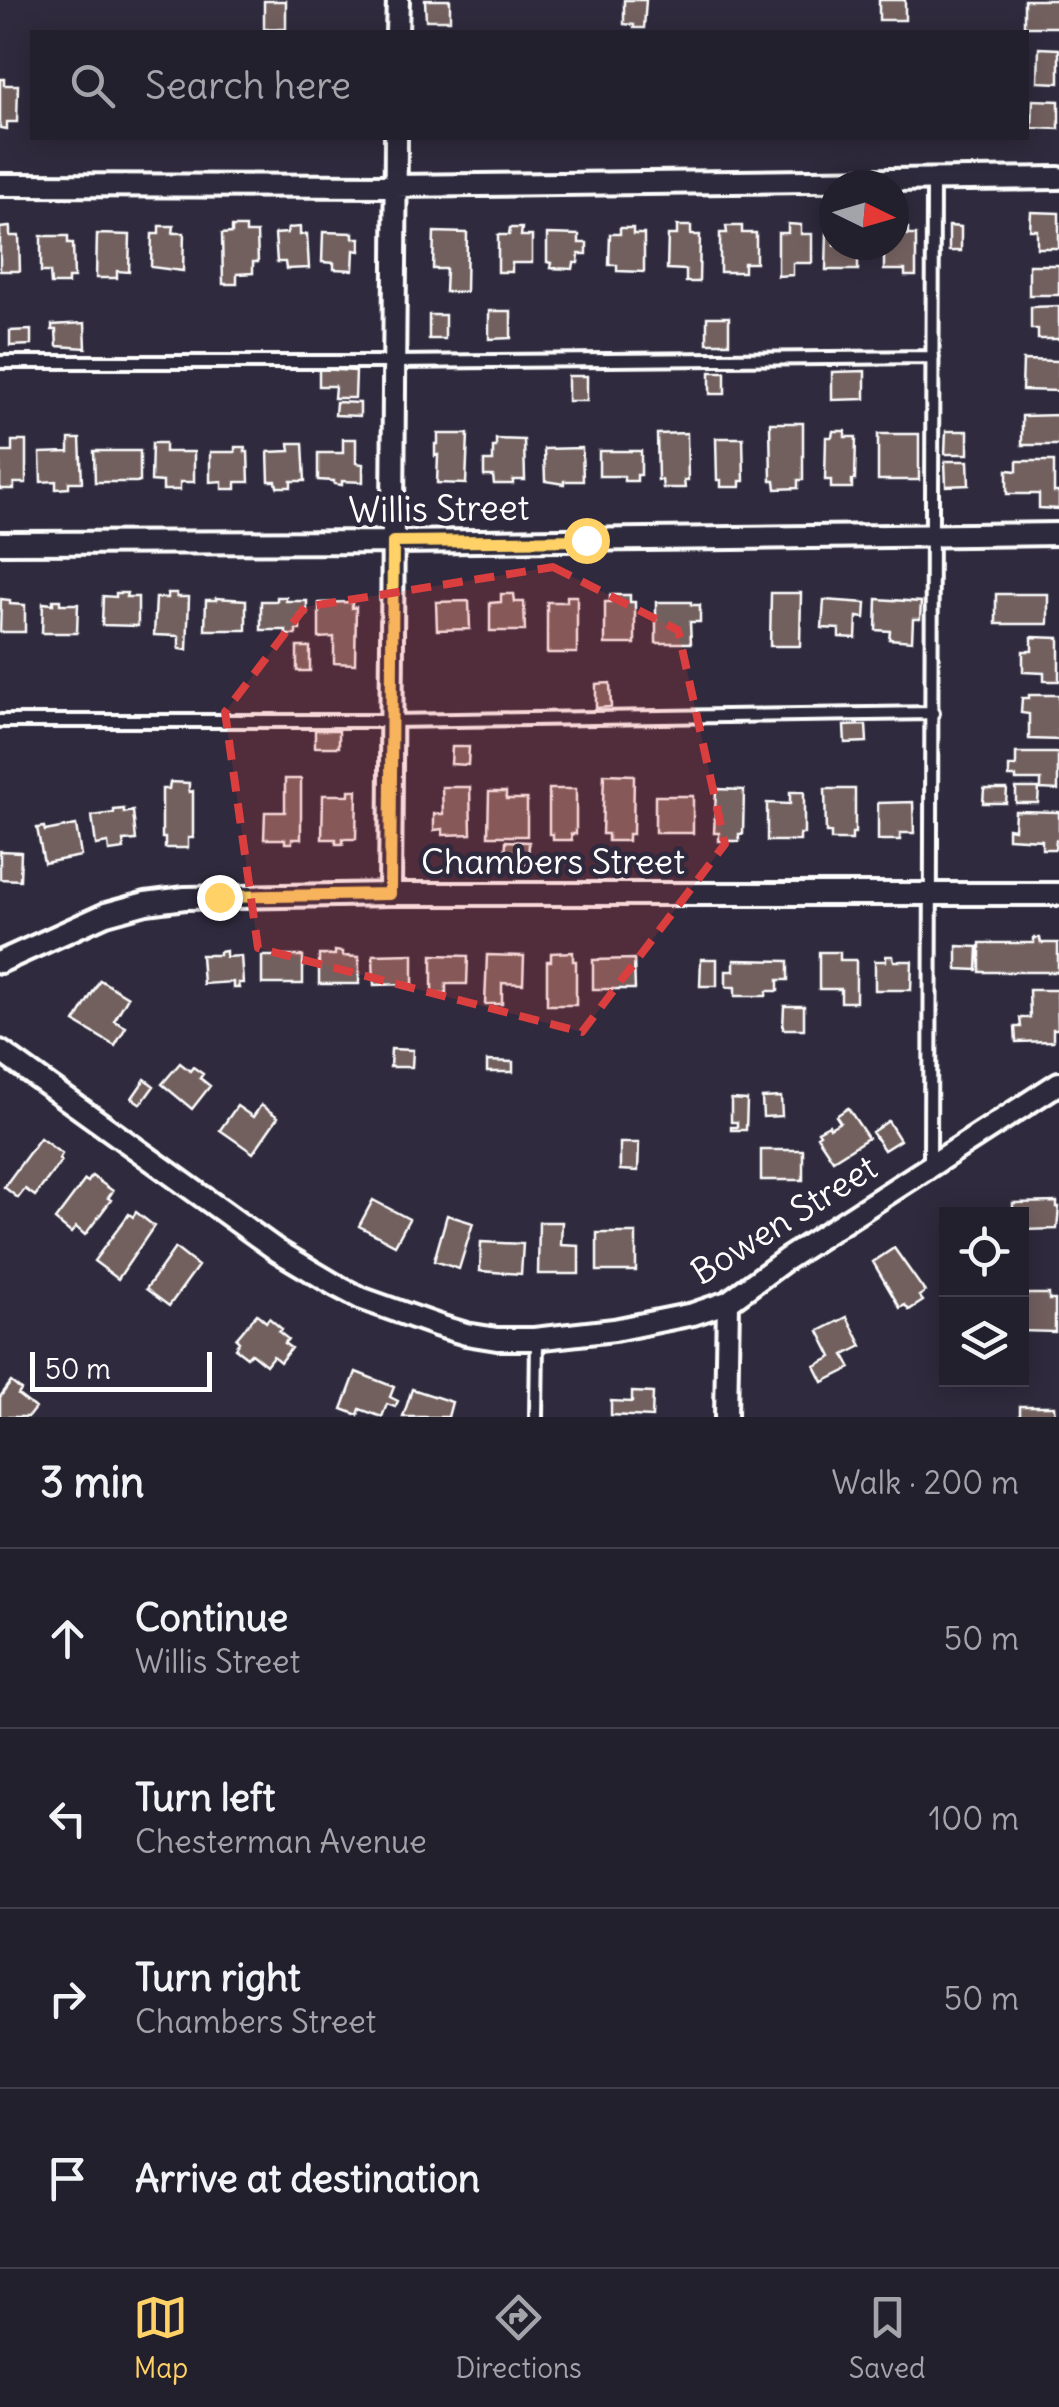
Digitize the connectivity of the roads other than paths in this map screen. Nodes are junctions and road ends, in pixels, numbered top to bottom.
1 (398, 0) edge
2 (397, 30) edge
3 (396, 140) edge
4 (1059, 178) edge
5 (932, 180) junction
6 (0, 184) edge
7 (395, 186) junction
8 (933, 356) junction
9 (0, 362) edge
10 (394, 362) junction
11 (1059, 534) edge
12 (933, 536) junction
13 (0, 542) edge
14 (393, 542) junction
15 (933, 713) junction
16 (0, 720) edge
17 (392, 720) junction
18 (390, 894) junction
19 (932, 894) junction
20 (1059, 894) edge
21 (0, 962) edge
22 (0, 1051) edge
23 (1059, 1083) edge
24 (930, 1166) junction
25 (728, 1302) junction
26 (537, 1339) junction
27 (536, 1417) edge
28 (726, 1417) edge

1 - 2 street
3 - 7 street
4 - 5 street
5 - 7 street
5 - 8 lane
6 - 7 street
7 - 10 street
8 - 10 lane
8 - 12 lane
9 - 10 lane
10 - 14 street
11 - 12 street, Willis Street
12 - 14 street, Willis Street
12 - 15 lane
13 - 14 street, Willis Street
14 - 17 street
15 - 17 lane
15 - 19 lane
16 - 17 lane
17 - 18 street
18 - 19 street, Chambers Street
18 - 21 street, Chambers Street
19 - 20 street, Chambers Street
19 - 24 lane
22 - 26 street, Bowen Street
23 - 24 street, Bowen Street
24 - 25 street, Bowen Street
25 - 26 street, Bowen Street
25 - 28 street
26 - 27 lane

